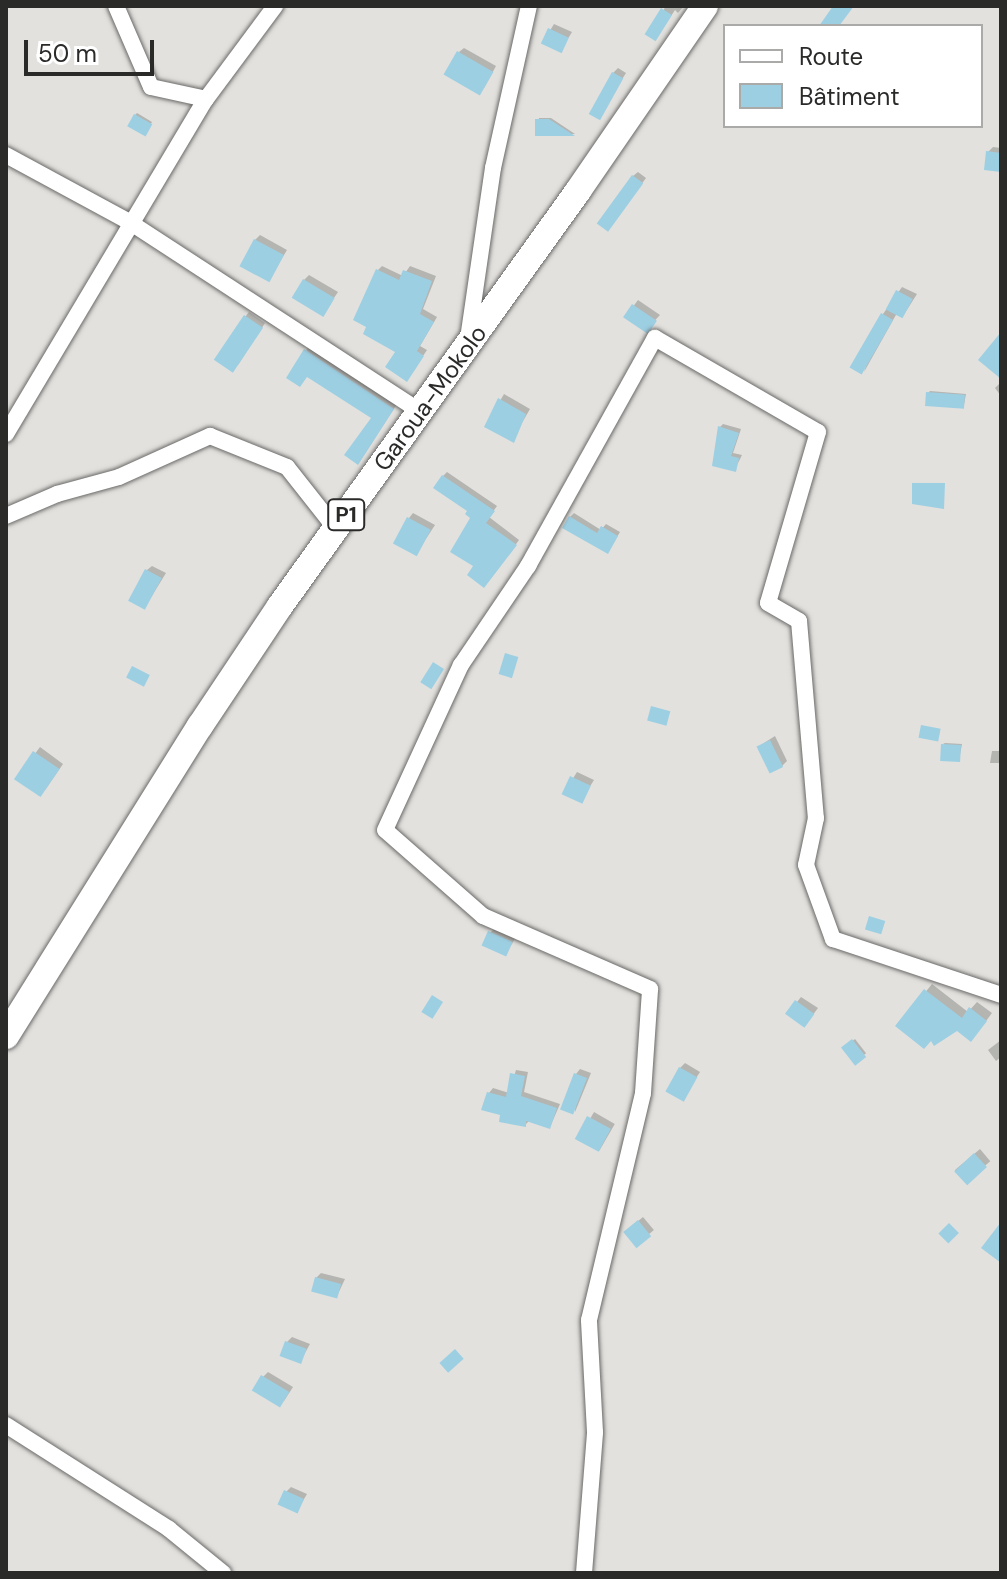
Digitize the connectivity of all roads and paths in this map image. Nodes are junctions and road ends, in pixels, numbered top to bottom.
1 (116, 6) edge
2 (275, 6) edge
3 (529, 6) edge
4 (705, 6) edge
5 (206, 99) junction
6 (6, 155) edge
7 (131, 223) junction
8 (467, 348) junction
9 (421, 412) junction
10 (6, 434) edge
11 (6, 516) edge
12 (336, 529) junction
13 (1001, 995) edge
14 (6, 1036) edge
15 (6, 1425) edge
16 (223, 1573) edge
17 (584, 1573) edge

1 - 5 street
2 - 5 street
3 - 8 street
4 - 8 main road, Garoua-Mokolo / P1
5 - 7 street
6 - 7 street
7 - 9 street
7 - 10 street
8 - 9 main road, Garoua-Mokolo / P1
9 - 12 main road, Garoua-Mokolo / P1
11 - 12 street
12 - 14 main road, Garoua-Mokolo / P1
13 - 17 street
15 - 16 street

